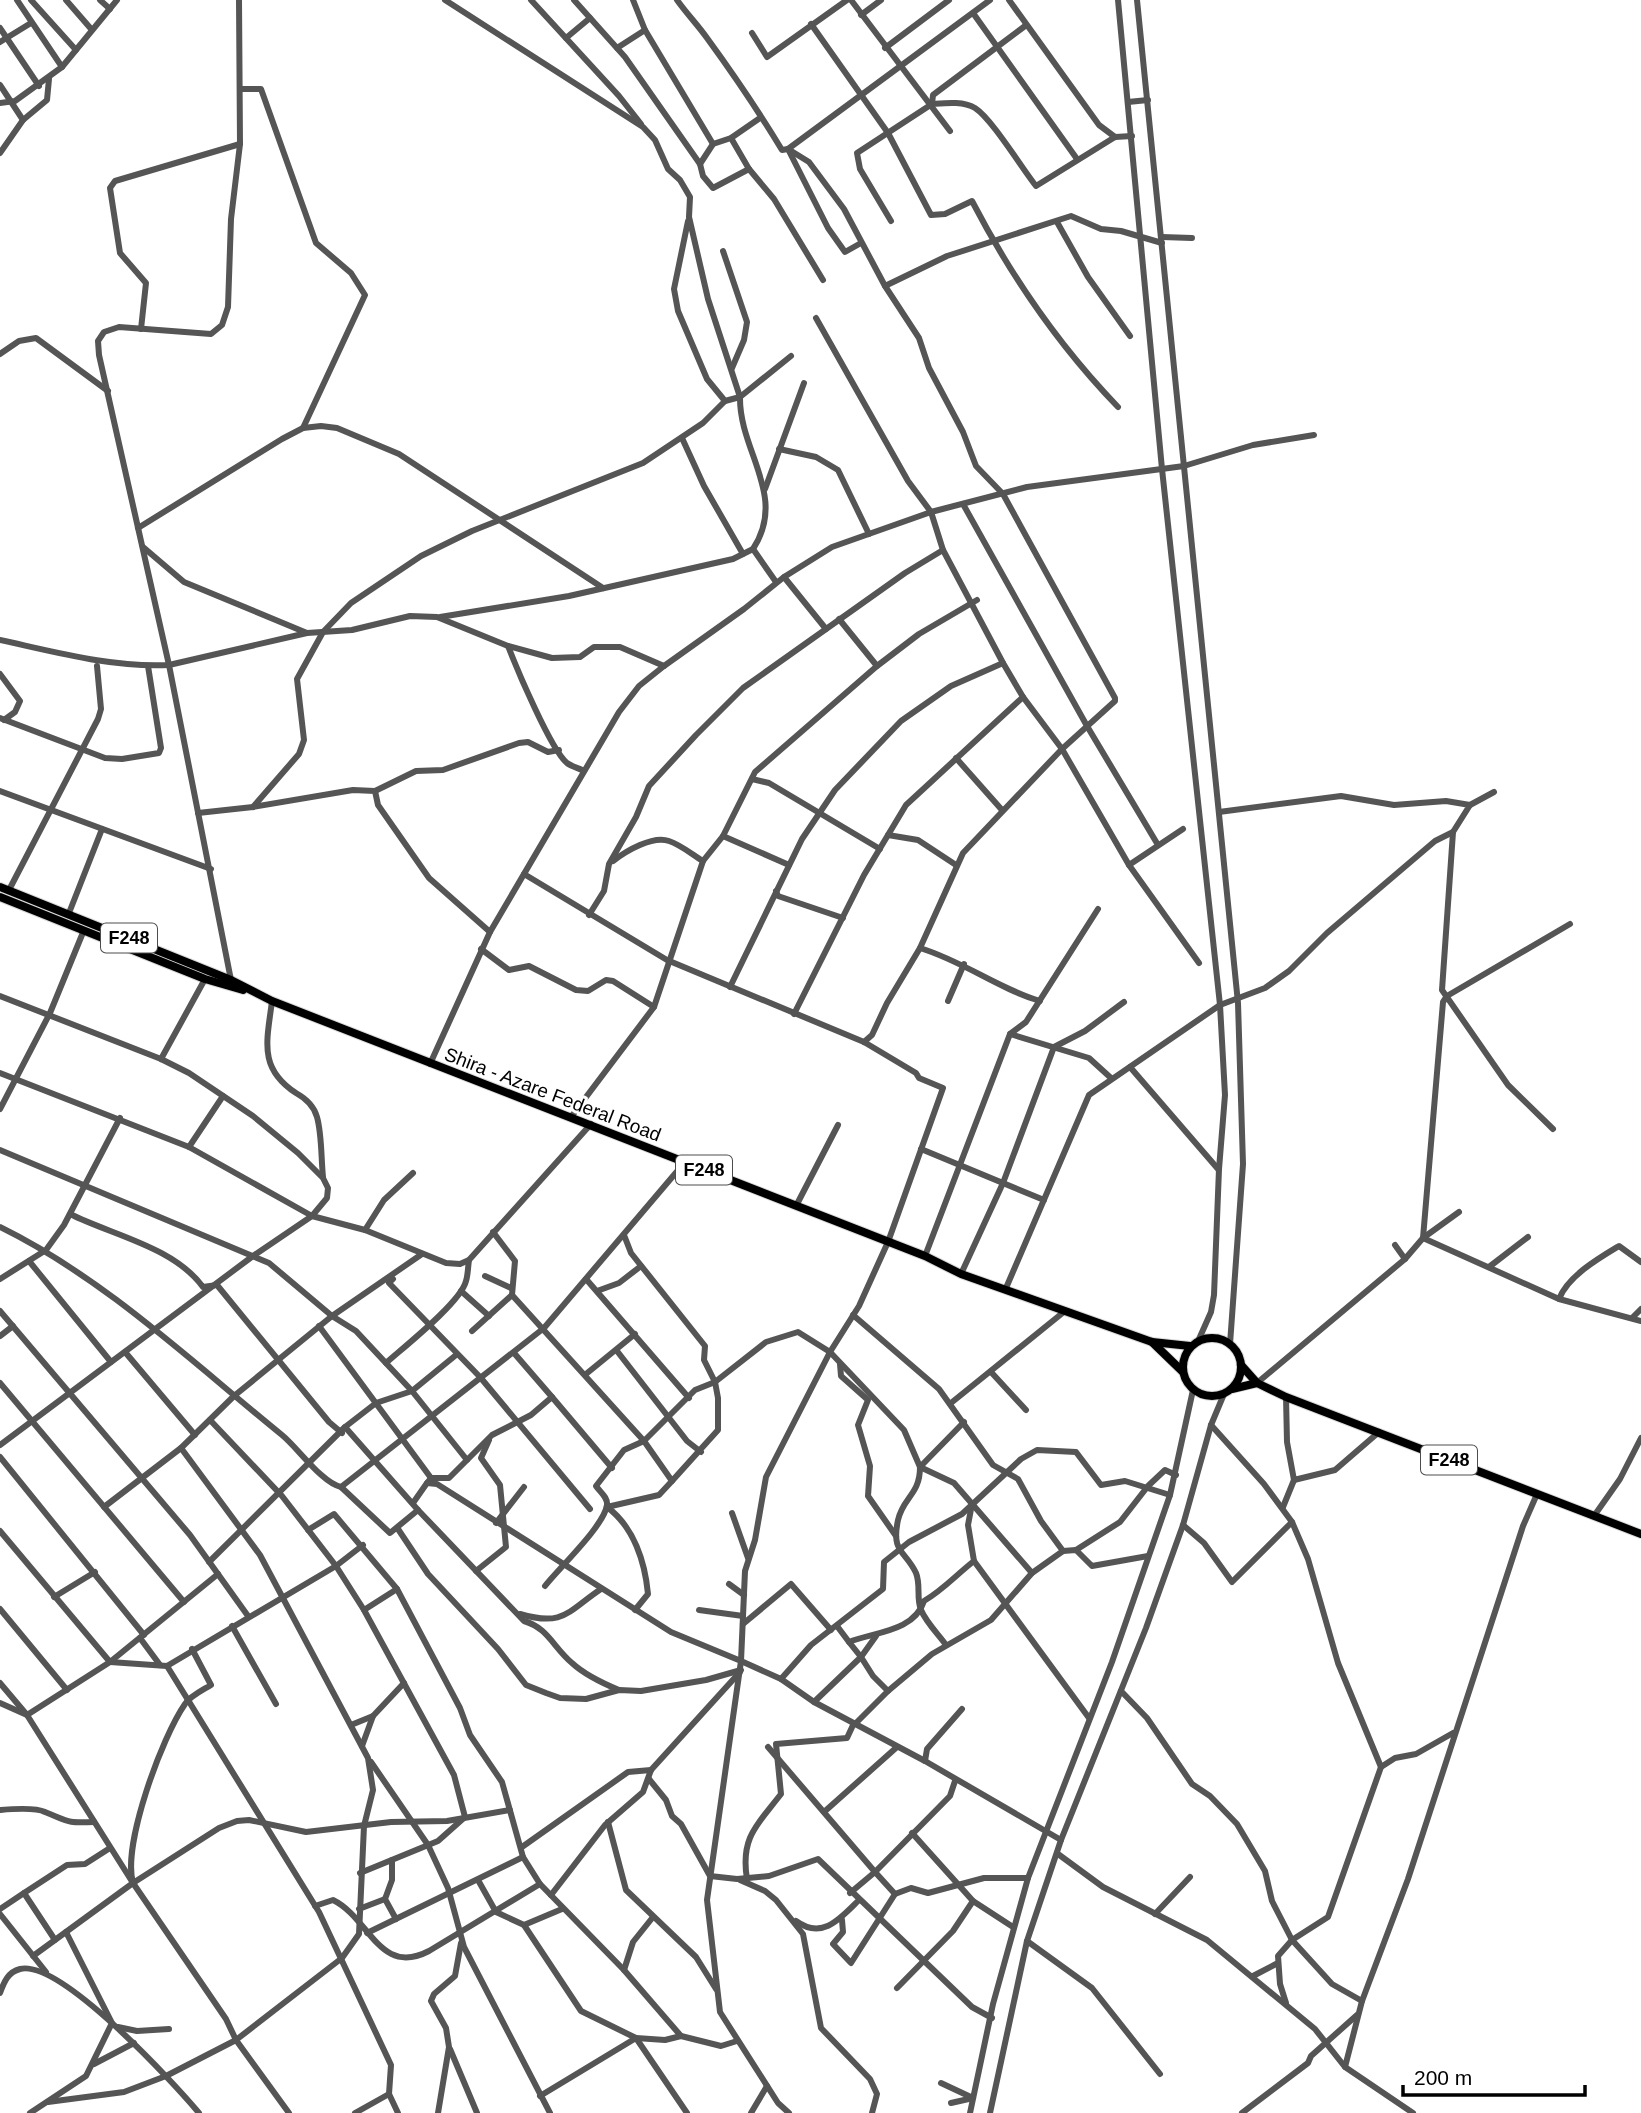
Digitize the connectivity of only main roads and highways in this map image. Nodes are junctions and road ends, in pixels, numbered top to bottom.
1 (0, 887) edge
2 (1, 899) edge
3 (256, 994) junction
4 (1152, 1342) junction
5 (1190, 1346) junction
6 (1241, 1366) junction
7 (1182, 1371) junction
8 (1257, 1383) junction
9 (1228, 1391) junction
10 (1641, 1534) edge

1 - 3 main road, Shira - Azare Federal Road / F248
2 - 3 main road, Shira - Azare Federal Road / F248
3 - 4 main road, Shira - Azare Federal Road / F248
4 - 5 main road, Shira - Azare Federal Road / F248
4 - 7 main road, Shira - Azare Federal Road / F248
5 - 6 main road
5 - 7 main road
6 - 8 main road, F248
6 - 9 main road
7 - 9 main road
8 - 9 main road
8 - 10 main road, F248

